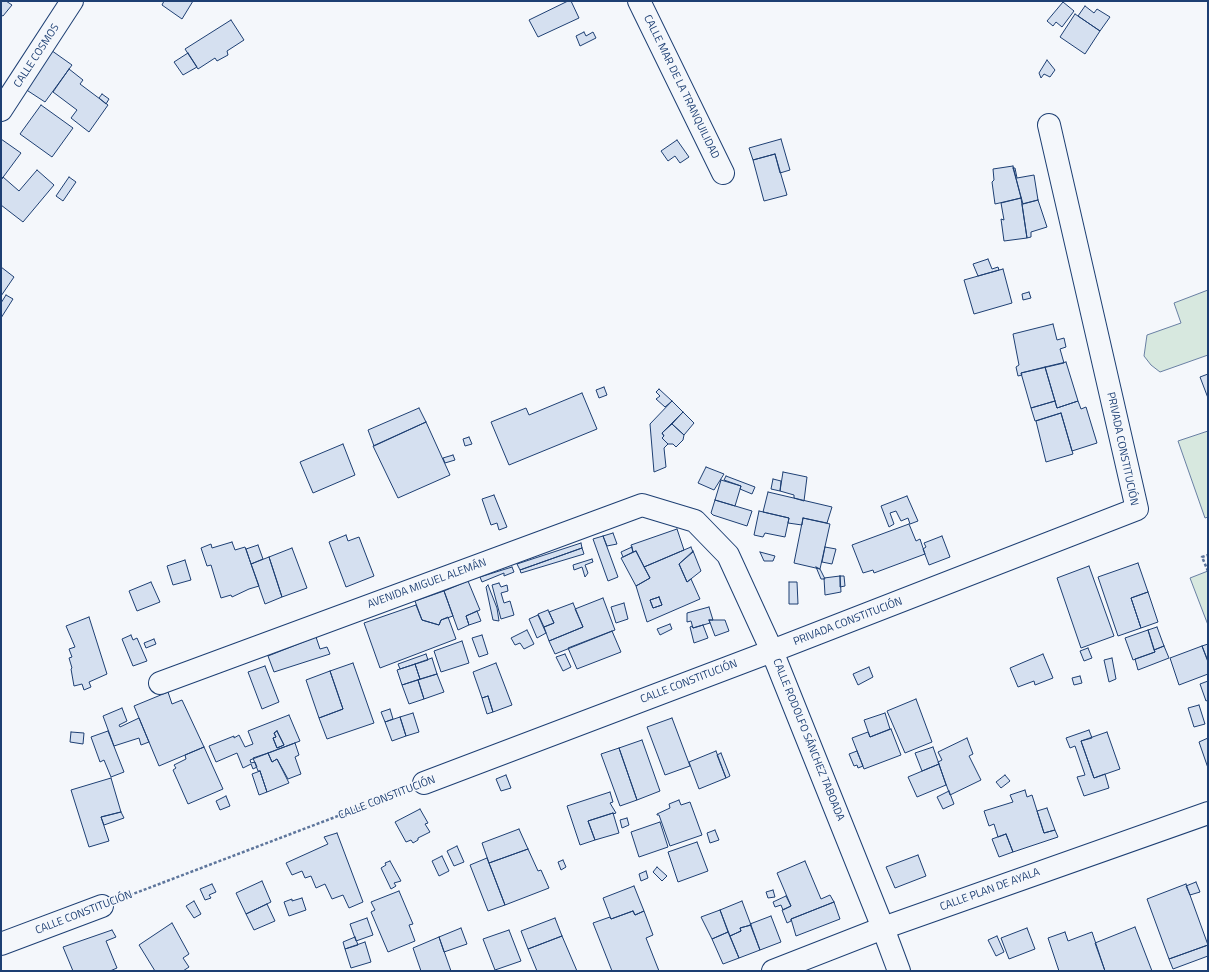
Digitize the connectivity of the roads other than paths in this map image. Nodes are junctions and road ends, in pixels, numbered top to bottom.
1 (72, 1) edge
2 (639, 1) edge
3 (1, 110) edge
4 (1049, 125) dead end
5 (723, 173) dead end
6 (696, 521) joint
7 (772, 651) junction
8 (160, 683) dead end
9 (424, 783) road end
10 (1208, 813) edge
11 (102, 906) road end
12 (883, 928) junction
13 (1, 944) edge
14 (773, 971) edge
15 (899, 971) edge

1 - 3 street, CALLE COSMOS
2 - 5 street, CALLE MAR DE LA TRANQUILIDAD
4 - 7 street, PRIVADA CONSTITUCIÓN
6 - 7 street, CALLE RODOLFO SÁNCHEZ TABOADA
6 - 8 street, AVENIDA MIGUEL ALEMÁN
7 - 9 street, CALLE CONSTITUCIÓN
7 - 12 street, CALLE RODOLFO SÁNCHEZ TABOADA
10 - 12 street, CALLE PLAN DE AYALA
11 - 13 street, CALLE CONSTITUCIÓN
12 - 14 street, CALLE PLAN DE AYALA
12 - 15 street, CALLE RODOLFO SÁNCHEZ TABOADA

